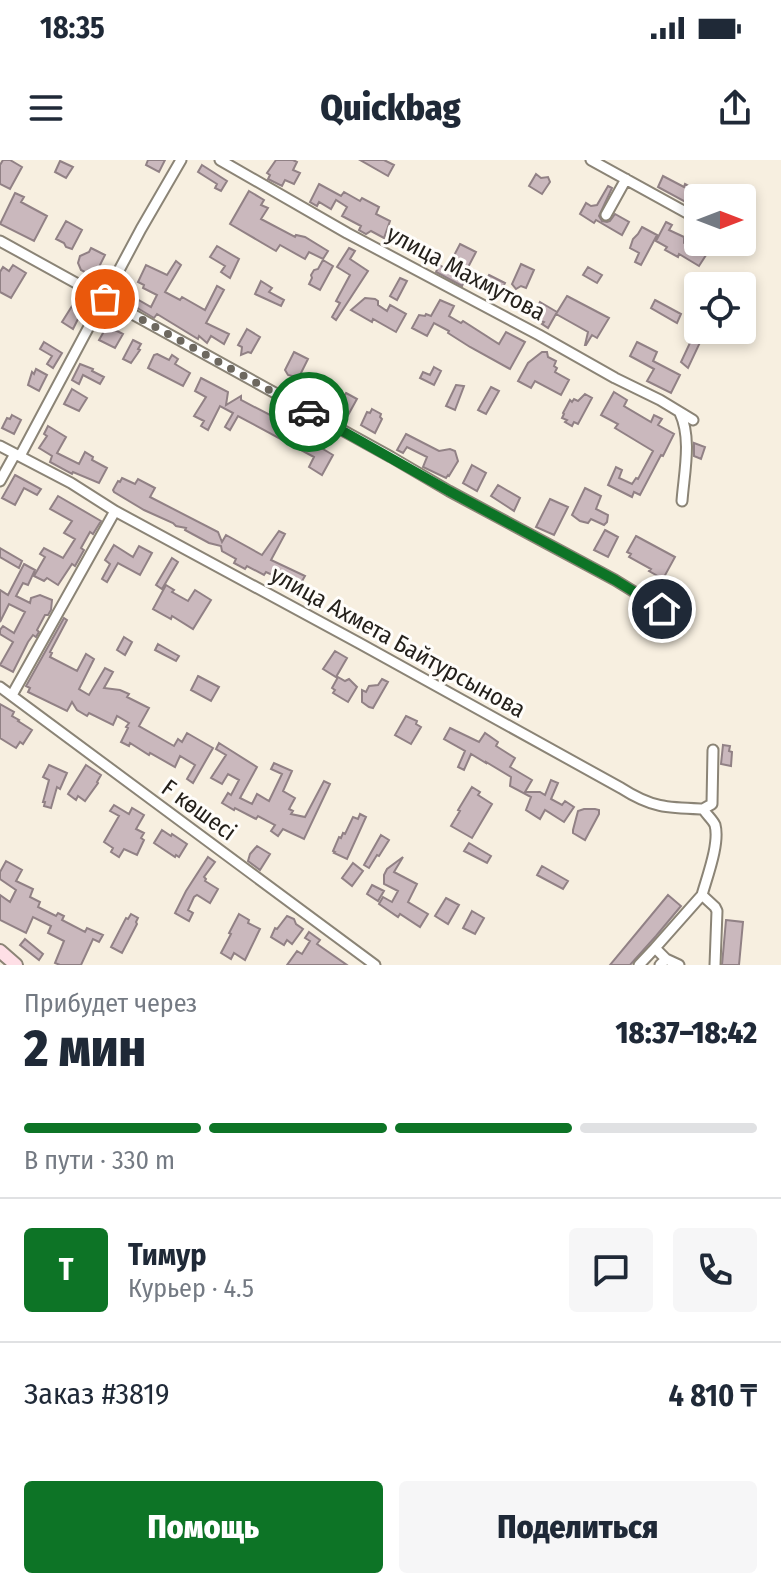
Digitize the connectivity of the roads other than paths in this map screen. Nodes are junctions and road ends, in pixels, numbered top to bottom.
1 (181, 160) edge
2 (220, 160) edge
3 (591, 160) edge
4 (626, 179) junction
5 (684, 211) edge
6 (606, 215) dead end
7 (0, 241) edge
8 (105, 299) junction
9 (680, 413) junction
10 (693, 420) dead end
11 (0, 446) edge
12 (17, 455) junction
13 (0, 481) edge
14 (682, 501) dead end
15 (115, 511) junction
16 (662, 609) dead end
17 (0, 687) edge
18 (12, 695) junction
19 (713, 750) dead end
20 (707, 807) junction
21 (702, 895) junction
22 (655, 948) junction
23 (0, 951) edge
24 (663, 962) edge
25 (16, 965) edge
26 (375, 965) edge
27 (639, 965) edge
28 (679, 965) edge
29 (715, 965) edge

1 - 8 street
2 - 9 street, улица Махмутова
3 - 4 street
4 - 5 street
4 - 6 street
7 - 8 street
8 - 12 street
8 - 16 street
9 - 10 street, улица Махмутова
9 - 14 street
11 - 12 street, улица Ахмета Байтурсынова
12 - 13 street
12 - 15 street, улица Ахмета Байтурсынова
15 - 18 street
15 - 20 street, улица Ахмета Байтурсынова
17 - 18 street, F көшесі
18 - 26 street, F көшесі
19 - 20 street
20 - 21 street
21 - 22 street
21 - 29 street
22 - 24 street
22 - 27 street
23 - 25 street
24 - 28 street

